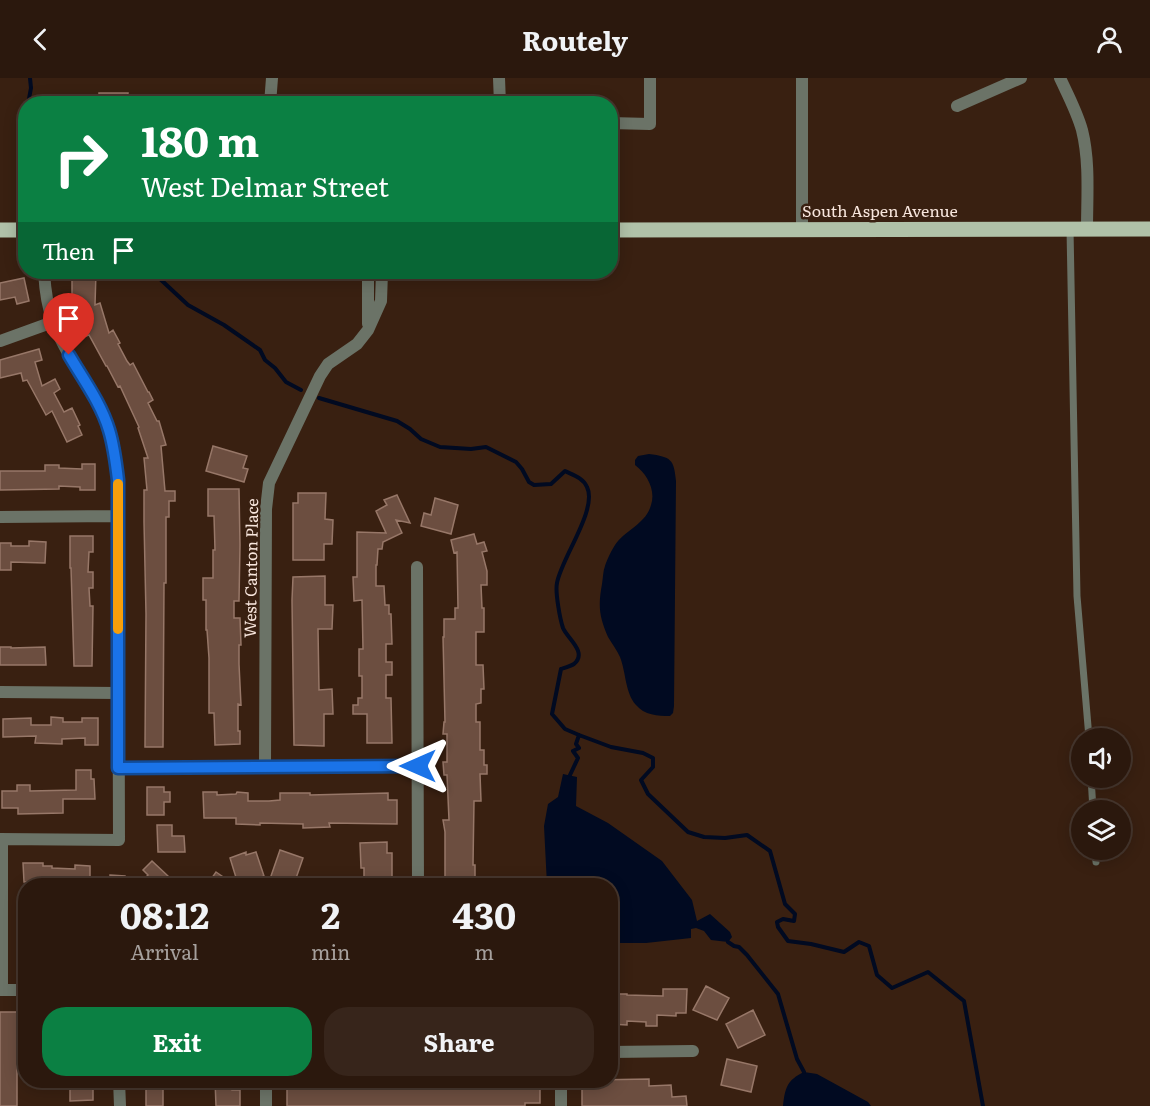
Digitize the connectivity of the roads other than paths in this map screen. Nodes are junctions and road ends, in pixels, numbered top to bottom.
1 (272, 78) edge
2 (499, 78) edge
3 (650, 78) edge
4 (802, 78) edge
5 (1022, 78) edge
6 (1060, 78) edge
7 (271, 96) edge
8 (500, 96) edge
9 (957, 106) dead end
10 (618, 123) edge
11 (1070, 229) junction
12 (1087, 229) junction
13 (1150, 229) edge
14 (0, 230) edge
15 (18, 230) edge
16 (618, 230) edge
17 (802, 230) junction
18 (44, 279) edge
19 (368, 279) edge
20 (382, 279) edge
21 (53, 322) junction
22 (368, 330) junction
23 (0, 341) edge
24 (117, 516) junction
25 (0, 517) edge
26 (417, 567) dead end
27 (0, 692) edge
28 (118, 693) junction
29 (1088, 728) edge
30 (265, 766) junction
31 (418, 766) junction
32 (118, 768) junction
33 (1, 839) edge
34 (418, 878) edge
35 (1, 990) edge
36 (18, 990) edge
37 (693, 1051) dead end
38 (618, 1052) edge
39 (119, 1088) edge
40 (266, 1088) edge
41 (561, 1088) edge
42 (120, 1106) edge
43 (266, 1106) edge
44 (561, 1106) edge

1 - 7 street
2 - 8 street
3 - 10 street
4 - 17 street
5 - 9 street
6 - 12 street
11 - 12 main road, South Aspen Avenue
11 - 17 main road, South Aspen Avenue
11 - 29 lane
12 - 13 main road, South Aspen Avenue
14 - 15 main road
16 - 17 main road, South Aspen Avenue
18 - 21 street
19 - 22 street
20 - 22 street, West Canton Place
21 - 23 street
21 - 24 street
22 - 30 street, West Canton Place
24 - 25 street
24 - 28 street
26 - 31 street
27 - 28 street
28 - 32 street
30 - 31 street
30 - 32 street
31 - 34 street
32 - 33 street
33 - 35 street
35 - 36 street
37 - 38 street
39 - 42 street
40 - 43 street
41 - 44 street

